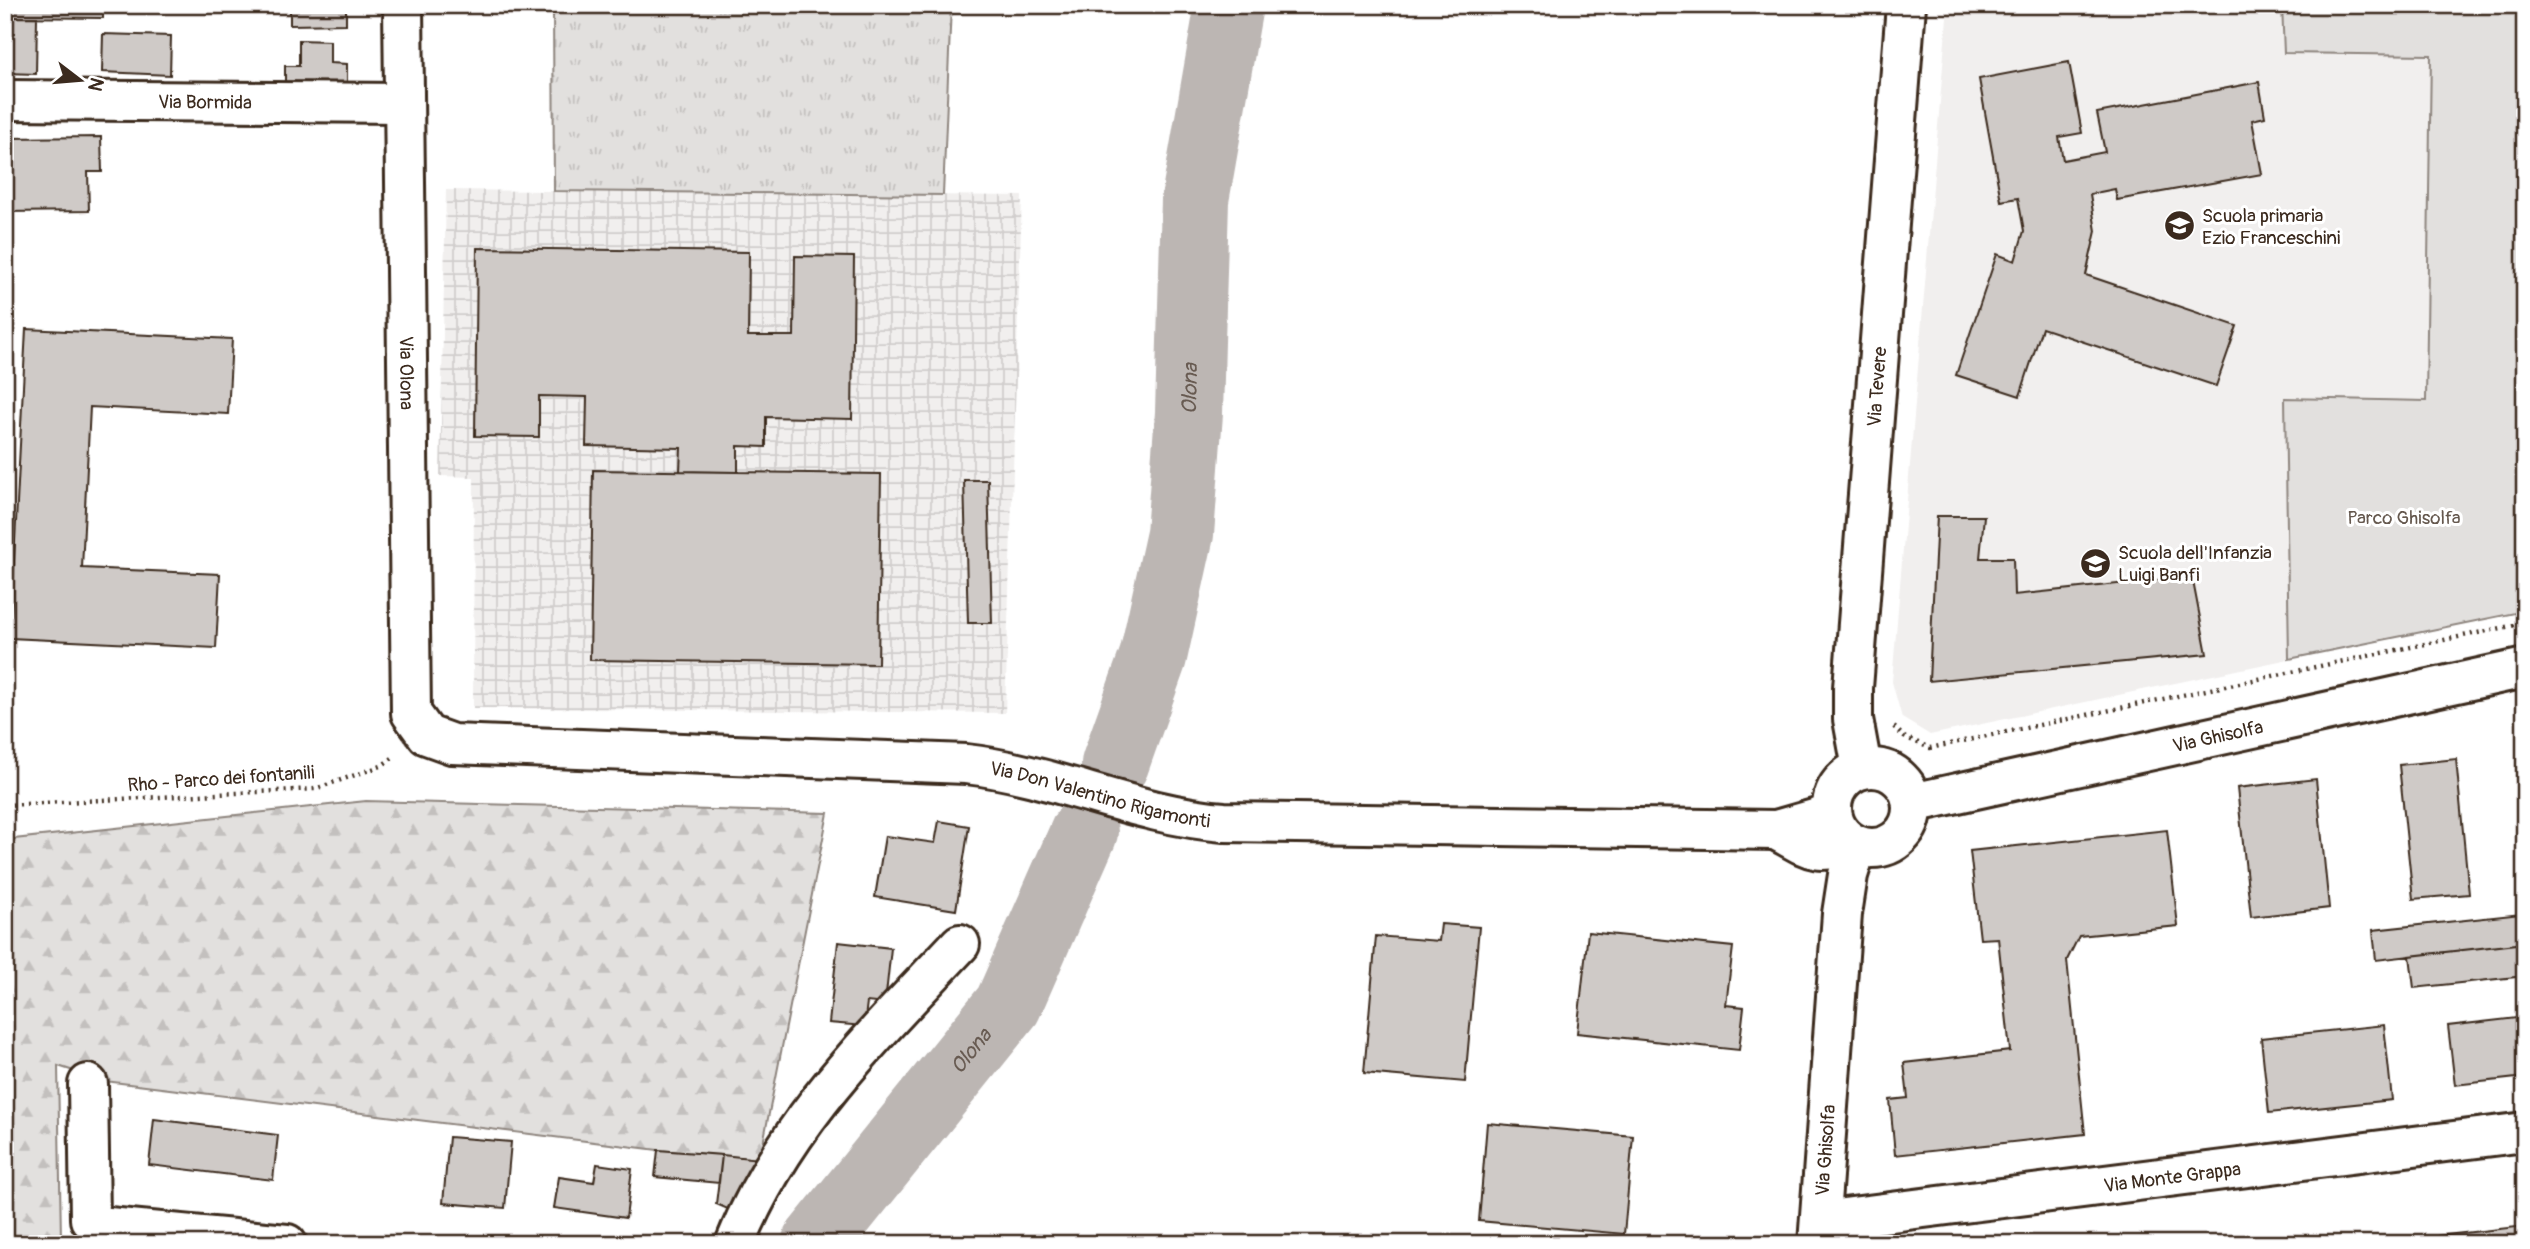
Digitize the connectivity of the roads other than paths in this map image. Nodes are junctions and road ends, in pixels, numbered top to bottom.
1 (403, 5) edge
2 (1906, 5) edge
3 (5, 100) edge
4 (403, 103) junction
5 (2525, 668) edge
6 (427, 735) joint
7 (1861, 768) junction
8 (1912, 803) junction
9 (1846, 834) junction
10 (960, 944) dead end
11 (88, 1084) dead end
12 (2525, 1132) edge
13 (1819, 1232) edge
14 (287, 1244) edge
15 (735, 1244) edge

1 - 4 street, Via Olona
2 - 7 street, Via Tevere
3 - 4 street, Via Bormida
4 - 6 street, Via Olona
5 - 8 street, Via Ghisolfa
6 - 9 street, Via Don Valentino Rigamonti
7 - 8 street
7 - 9 street
8 - 9 street
9 - 13 street, Via Ghisolfa
10 - 15 street
11 - 14 street
12 - 13 street, Via Monte Grappa

